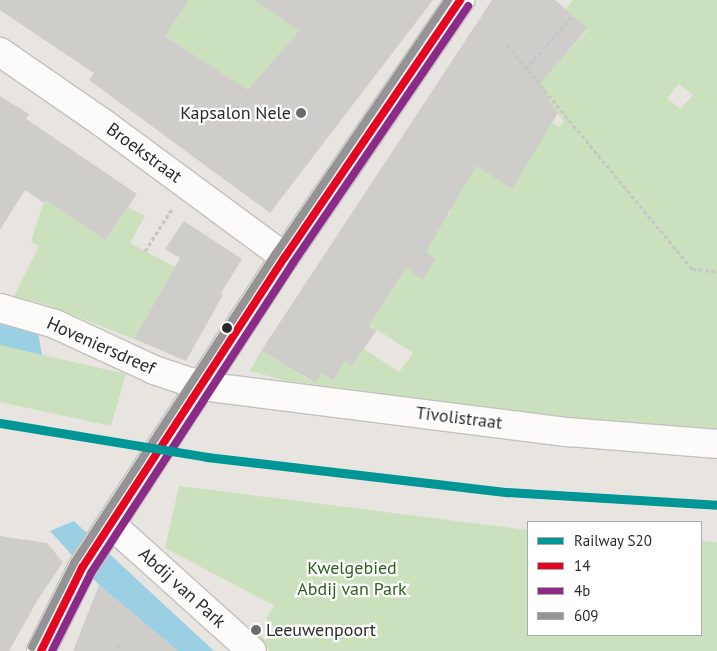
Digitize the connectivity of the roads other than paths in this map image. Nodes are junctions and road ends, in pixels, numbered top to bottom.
1 (460, 0) edge
2 (0, 52) edge
3 (285, 257) junction
4 (0, 308) edge
5 (202, 386) junction
6 (717, 444) edge
7 (105, 534) junction
8 (41, 651) edge
9 (252, 651) edge

1 - 3 street
2 - 3 street, Broekstraat
3 - 5 street
4 - 5 street, Hoveniersdreef
5 - 6 street, Tivolistraat
5 - 7 street
7 - 8 street
7 - 9 street, Abdij van Park

